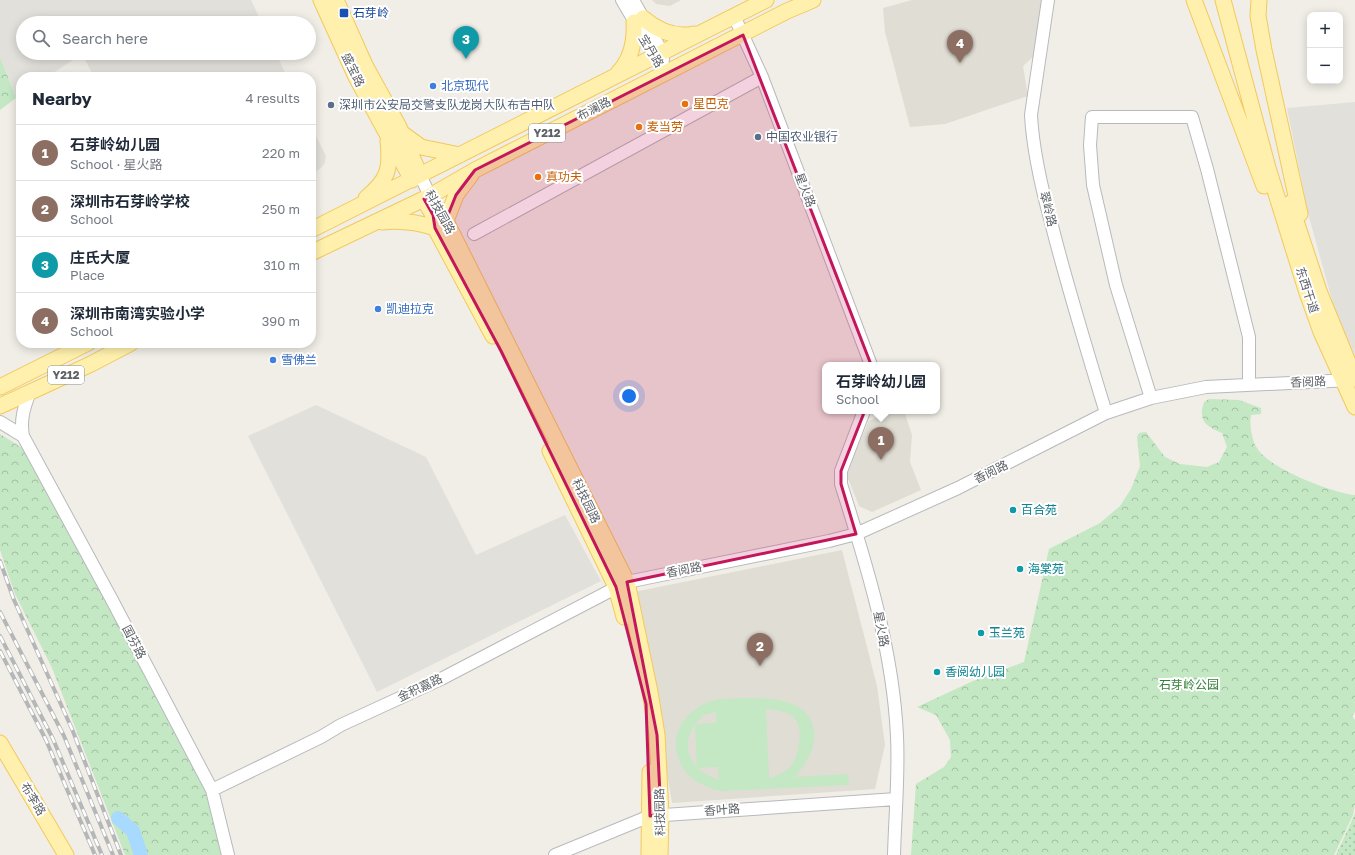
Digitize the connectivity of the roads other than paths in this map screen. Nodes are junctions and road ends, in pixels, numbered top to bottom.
1 (321, 0) edge
2 (336, 0) edge
3 (622, 0) edge
4 (633, 0) edge
5 (766, 0) edge
6 (813, 0) edge
7 (1048, 0) edge
8 (1194, 0) edge
9 (1223, 0) edge
10 (1233, 0) edge
11 (1259, 0) edge
12 (734, 16) junction
13 (639, 20) junction
14 (699, 33) junction
15 (743, 35) junction
16 (658, 54) junction
17 (665, 73) junction
18 (615, 77) junction
19 (762, 77) junction
20 (393, 130) junction
21 (460, 155) junction
22 (1273, 168) junction
23 (475, 170) junction
24 (416, 177) junction
25 (427, 197) junction
26 (373, 200) junction
27 (349, 212) junction
28 (376, 221) junction
29 (440, 225) junction
30 (316, 228) edge
31 (474, 234) dead end
32 (316, 251) edge
33 (1313, 292) junction
34 (78, 348) edge
35 (122, 348) edge
36 (870, 362) edge
37 (1351, 379) edge
38 (1249, 384) junction
39 (0, 387) edge
40 (30, 392) junction
41 (1151, 398) junction
42 (0, 406) edge
43 (1355, 407) edge
44 (1106, 413) junction
45 (863, 414) edge
46 (0, 422) edge
47 (23, 436) junction
48 (856, 534) junction
49 (621, 585) junction
50 (0, 743) edge
51 (212, 790) junction
52 (896, 799) junction
53 (656, 815) junction
54 (66, 855) edge
55 (228, 855) edge
56 (556, 855) edge
57 (649, 855) edge
58 (660, 855) edge
59 (894, 855) edge

1 - 20 main road, 盛宝路
2 - 20 main road, 盛宝路
3 - 13 street, 宝丹路
4 - 13 street, 宝丹路
5 - 12 main road, 布澜路 / Y212
6 - 15 main road, 布澜路 / Y212
7 - 44 street, 翠岭路
8 - 33 main road
9 - 22 main road
10 - 22 main road
11 - 33 main road
12 - 14 main road, 布澜路 / Y212
12 - 15 street, 星火路
13 - 14 main road
13 - 16 street, 宝丹路
13 - 18 main road
14 - 16 main road, 布澜路 / Y212
15 - 17 main road, 布澜路 / Y212
15 - 19 street, 星火路
16 - 17 street, 宝丹路
16 - 18 main road, 布澜路 / Y212
17 - 23 main road, 布澜路 / Y212
18 - 21 main road, 布澜路 / Y212
19 - 31 street
19 - 36 street, 星火路
20 - 21 main road
20 - 24 main road, 盛宝路
20 - 27 main road
21 - 24 main road, 布澜路 / Y212
22 - 33 main road, 东西干道
23 - 25 main road, 布澜路 / Y212
23 - 29 main road
24 - 25 street, 科技园路
24 - 26 main road, 布澜路 / Y212
25 - 28 main road, 布澜路 / Y212
25 - 29 main road, 科技园路
26 - 27 main road, 布澜路 / Y212
26 - 28 main road
27 - 30 main road, 布澜路 / Y212
28 - 29 main road
28 - 32 main road, 布澜路 / Y212
29 - 49 main road, 科技园路
33 - 37 main road, 东西干道
34 - 39 main road, Y212
35 - 40 main road, Y212
37 - 38 street, 香阅路
37 - 43 main road, 东西干道
38 - 41 street, 香阅路
38 - 41 street
40 - 42 main road, Y212
40 - 47 street
41 - 44 street, 香阅路
44 - 48 street, 香阅路
45 - 48 street, 星火路
46 - 47 street
47 - 51 street, 国芬路
48 - 49 street, 香阅路
48 - 52 street, 星火路
49 - 51 street, 金积嘉路
49 - 53 main road, 科技园路
50 - 54 main road, 布李路
51 - 55 street, 国芬路
52 - 53 street, 香叶路
52 - 59 street, 星火路
53 - 56 street, 香叶路
53 - 57 main road, 科技园路
53 - 58 main road, 科技园路

